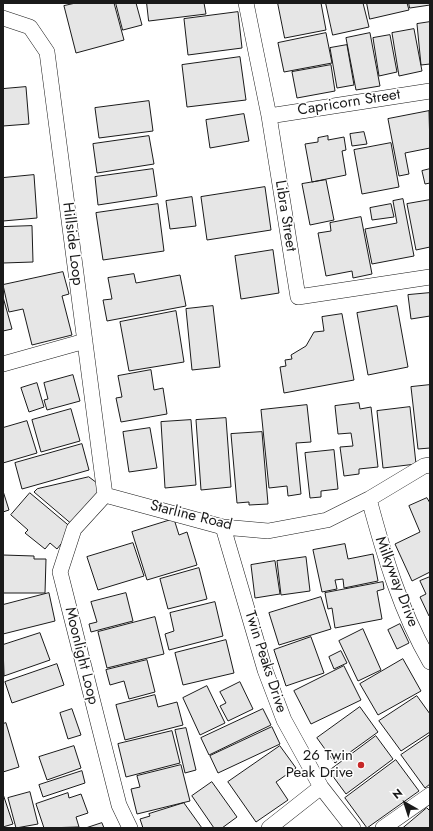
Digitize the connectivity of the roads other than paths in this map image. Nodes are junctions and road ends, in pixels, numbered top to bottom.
1 (246, 3) edge
2 (3, 18) edge
3 (430, 91) edge
4 (269, 116) junction
5 (430, 277) edge
6 (85, 341) junction
7 (3, 364) edge
8 (430, 465) edge
9 (106, 495) junction
10 (369, 499) junction
11 (223, 527) junction
12 (430, 662) edge
13 (321, 787) junction
14 (430, 794) edge
15 (130, 828) edge
16 (269, 828) edge
17 (353, 828) edge
18 (383, 828) edge

1 - 4 street, Libra Street
2 - 6 street, Hillside Loop
3 - 4 street, Capricorn Street
4 - 5 street, Libra Street
6 - 7 street
6 - 9 street, Hillside Loop
8 - 10 street, Starline Road
9 - 11 street, Starline Road
9 - 15 street, Moonlight Loop
10 - 11 street, Starline Road
10 - 12 street, Milkyway Drive
11 - 13 street, Twin Peaks Drive
13 - 16 street
13 - 17 street, Twin Peaks Drive
14 - 18 street

